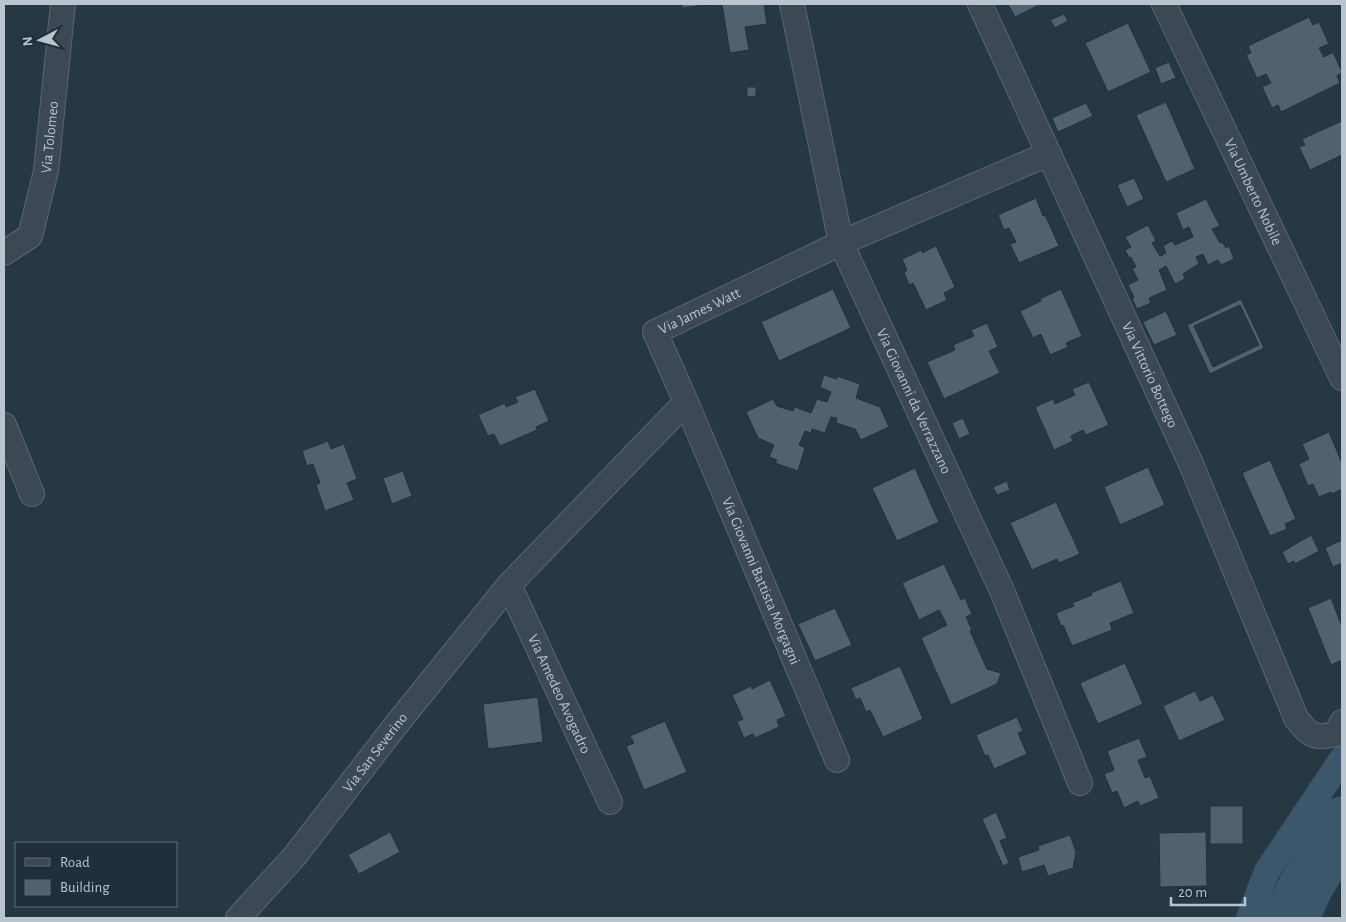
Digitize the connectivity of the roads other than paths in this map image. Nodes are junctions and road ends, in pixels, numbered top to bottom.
1 (63, 4) edge
2 (792, 4) edge
3 (980, 4) edge
4 (1164, 4) edge
5 (1048, 154) junction
6 (841, 243) junction
7 (4, 253) edge
8 (1342, 378) edge
9 (686, 402) junction
10 (4, 425) edge
11 (32, 494) dead end
12 (509, 585) junction
13 (1342, 722) edge
14 (837, 760) dead end
15 (1080, 782) dead end
16 (610, 802) dead end
17 (238, 918) edge

1 - 7 street, Via Tolomeo
2 - 6 street, Via Giovanni da Verrazzano
3 - 5 street, Via Vittorio Bottego
4 - 8 street, Via Umberto Nobile
5 - 6 street, Via James Watt
5 - 13 street, Via Vittorio Bottego
6 - 9 street, Via James Watt
6 - 15 street, Via Giovanni da Verrazzano
9 - 12 street
9 - 14 street, Via Giovanni Battista Morgagni
10 - 11 street
12 - 16 street, Via Amedeo Avogadro
12 - 17 street, Via San Severino

